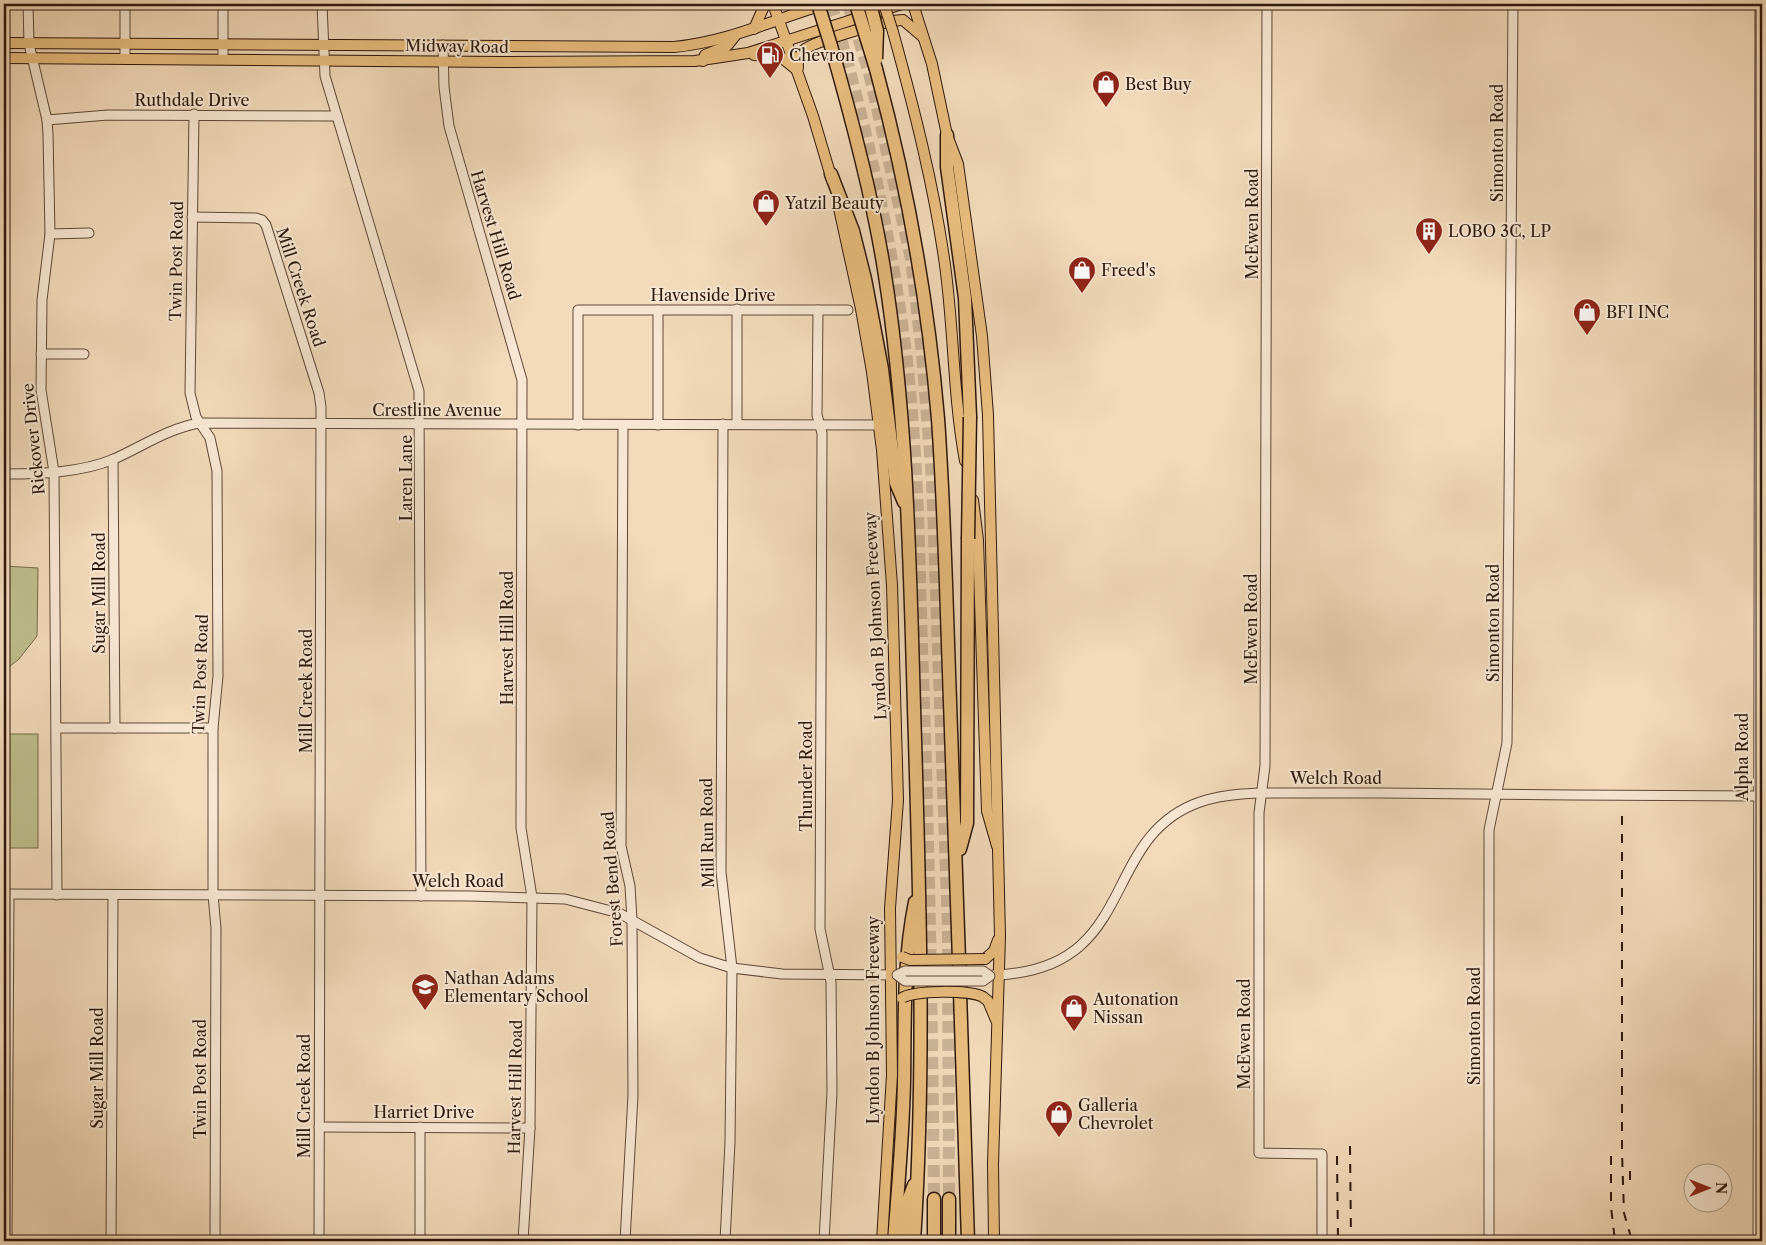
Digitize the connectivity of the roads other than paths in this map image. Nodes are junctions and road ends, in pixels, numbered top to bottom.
1 (28, 4) edge
2 (125, 4) edge
3 (223, 4) edge
4 (322, 4) edge
5 (765, 4) edge
6 (773, 4) edge
7 (818, 4) edge
8 (826, 4) edge
9 (856, 4) edge
10 (870, 4) edge
11 (884, 4) edge
12 (902, 4) edge
13 (913, 4) edge
14 (1267, 4) edge
15 (1513, 4) edge
16 (1760, 4) edge
17 (778, 18) junction
18 (754, 29) junction
19 (734, 36) junction
20 (924, 37) junction
21 (787, 41) junction
22 (4, 43) edge
23 (29, 44) junction
24 (124, 44) junction
25 (223, 44) junction
26 (322, 45) junction
27 (443, 46) junction
28 (540, 46) junction
29 (615, 47) junction
30 (742, 54) junction
31 (4, 58) edge
32 (31, 58) junction
33 (125, 59) junction
34 (223, 59) junction
35 (322, 60) junction
36 (443, 61) junction
37 (703, 61) junction
38 (540, 62) junction
39 (613, 62) junction
40 (876, 69) junction
41 (798, 71) junction
42 (194, 114) junction
43 (337, 116) junction
44 (47, 120) junction
45 (948, 135) junction
46 (831, 174) junction
47 (1760, 195) edge
48 (192, 218) junction
49 (89, 233) dead end
50 (50, 234) junction
51 (737, 309) junction
52 (658, 310) junction
53 (818, 310) junction
54 (848, 310) dead end
55 (41, 354) junction
56 (84, 354) dead end
57 (1760, 366) edge
58 (199, 424) junction
59 (420, 424) junction
60 (523, 424) junction
61 (723, 424) junction
62 (737, 424) junction
63 (322, 425) junction
64 (578, 425) junction
65 (623, 425) junction
66 (658, 425) junction
67 (820, 425) junction
68 (879, 425) junction
69 (113, 459) junction
70 (54, 472) junction
71 (4, 474) edge
72 (907, 508) junction
73 (1760, 510) edge
74 (1760, 647) edge
75 (57, 728) junction
76 (115, 728) junction
77 (212, 728) junction
78 (1261, 793) junction
79 (1498, 794) junction
80 (1760, 796) edge
81 (999, 852) junction
82 (957, 863) junction
83 (919, 880) junction
84 (7, 894) edge
85 (57, 895) junction
86 (212, 895) junction
87 (112, 896) junction
88 (320, 896) junction
89 (421, 896) junction
90 (532, 897) junction
91 (632, 920) junction
92 (890, 928) junction
93 (1000, 936) junction
94 (732, 968) junction
95 (829, 974) junction
96 (894, 975) junction
97 (995, 975) junction
98 (892, 1008) junction
99 (998, 1031) junction
100 (319, 1126) junction
101 (420, 1127) junction
102 (530, 1128) junction
103 (919, 1174) junction
104 (934, 1199) tunnel mouth
105 (949, 1199) tunnel mouth
106 (7, 1241) edge
107 (110, 1241) edge
108 (214, 1241) edge
109 (319, 1241) edge
110 (420, 1241) edge
111 (523, 1241) edge
112 (625, 1241) edge
113 (725, 1241) edge
114 (824, 1241) edge
115 (882, 1241) edge
116 (894, 1241) edge
117 (904, 1241) edge
118 (914, 1241) edge
119 (934, 1241) edge
120 (949, 1241) edge
121 (968, 1241) edge
122 (994, 1241) edge
123 (1322, 1241) edge
124 (1489, 1241) edge
125 (1758, 1241) edge

1 - 23 street, Rickover Drive
2 - 24 street
3 - 25 street
4 - 26 street, Laren Lane
5 - 18 main road
6 - 17 main road, Lyndon B Johnson Freeway
7 - 72 highway, Lyndon B Johnson Freeway, bridge
8 - 17 main road, Midway Road
9 - 40 highway, bridge
10 - 40 highway, bridge
11 - 81 main road, bridge
12 - 21 main road, Midway Road
13 - 20 main road
14 - 78 street, McEwen Road
15 - 79 street, Simonton Road
16 - 47 street, Alpha Road
17 - 18 main road, Midway Road
17 - 21 main road, Lyndon B Johnson Freeway
18 - 19 main road, Midway Road
19 - 29 main road, Midway Road
19 - 37 main road
20 - 41 main road
20 - 45 main road
21 - 30 main road, Midway Road
21 - 41 main road, Lyndon B Johnson Freeway
22 - 23 main road, Midway Road
23 - 24 main road, Midway Road
23 - 32 street, Rickover Drive
24 - 25 main road, Midway Road
24 - 33 street
25 - 26 main road, Midway Road
25 - 34 street
26 - 27 main road, Midway Road
26 - 35 street, Laren Lane
27 - 28 main road, Midway Road
27 - 36 street, Harvest Hill Road
28 - 29 main road, Midway Road
28 - 38 main road
29 - 39 main road
30 - 37 main road, Midway Road
30 - 41 main road
31 - 32 main road, Midway Road
32 - 33 main road, Midway Road
32 - 44 street, Rickover Drive
33 - 34 main road, Midway Road
34 - 35 main road, Midway Road
35 - 36 main road, Midway Road
35 - 43 street, Laren Lane
36 - 38 main road, Midway Road
36 - 60 street, Harvest Hill Road
37 - 39 main road, Midway Road
38 - 39 main road, Midway Road
40 - 82 highway
41 - 46 main road, Lyndon B Johnson Freeway
42 - 43 street, Ruthdale Drive
42 - 44 street, Ruthdale Drive
42 - 48 street, Twin Post Road
43 - 59 street, Laren Lane
44 - 50 street, Rickover Drive
45 - 81 main road
45 - 82 highway, bridge
46 - 68 main road, Lyndon B Johnson Freeway
46 - 72 highway
47 - 57 street, Alpha Road
48 - 58 street, Twin Post Road
48 - 63 street, Mill Creek Road
49 - 50 street
50 - 55 street, Rickover Drive
51 - 52 street, Havenside Drive
51 - 53 street, Havenside Drive
51 - 62 street
52 - 64 street, Havenside Drive
52 - 66 street
53 - 54 street, Havenside Drive
53 - 67 street, Thunder Road
55 - 56 street
55 - 70 street, Rickover Drive
57 - 73 street, Alpha Road
58 - 63 street, Crestline Avenue
58 - 69 street, Crestline Avenue
58 - 77 street, Twin Post Road
59 - 60 street, Crestline Avenue
59 - 63 street, Crestline Avenue
59 - 89 street, Laren Lane
60 - 64 street, Crestline Avenue
60 - 90 street, Harvest Hill Road
61 - 62 street, Crestline Avenue
61 - 66 street, Crestline Avenue
61 - 94 street, Mill Run Road
62 - 67 street, Crestline Avenue
63 - 88 street, Mill Creek Road
64 - 65 street, Crestline Avenue
65 - 66 street, Crestline Avenue
65 - 91 street, Forest Bend Road
67 - 68 street, Crestline Avenue
67 - 95 street, Thunder Road
68 - 92 main road, Lyndon B Johnson Freeway
69 - 70 street, Crestline Avenue
69 - 76 street, Sugar Mill Road
70 - 71 street, Crestline Avenue
70 - 75 street, Rickover Drive
72 - 83 highway, Lyndon B Johnson Freeway
73 - 74 street, Alpha Road
74 - 80 street, Alpha Road
75 - 76 street
75 - 85 street, Rickover Drive
76 - 77 street
77 - 86 street, Twin Post Road
78 - 79 street, Welch Road
78 - 97 street, Welch Road
78 - 123 street, McEwen Road
79 - 80 street, Welch Road
79 - 124 street, Simonton Road
80 - 125 street, Alpha Road
81 - 93 main road
82 - 121 highway
83 - 103 highway, Lyndon B Johnson Freeway
83 - 116 highway
84 - 85 street, Welch Road
84 - 106 street
85 - 87 street, Welch Road
86 - 87 street, Welch Road
86 - 88 street, Welch Road
86 - 108 street, Twin Post Road
87 - 107 street, Sugar Mill Road
88 - 89 street, Welch Road
88 - 100 street, Mill Creek Road
89 - 90 street, Welch Road
90 - 91 street, Welch Road
90 - 102 street, Harvest Hill Road
91 - 94 street, Welch Road
91 - 112 street, Forest Bend Road
92 - 93 main road, bridge
92 - 96 main road, Lyndon B Johnson Freeway
93 - 97 main road
94 - 95 street, Welch Road
94 - 113 street, Mill Run Road
95 - 96 street, Welch Road
95 - 114 street, Thunder Road
96 - 97 street, Welch Road, bridge
96 - 98 main road, Lyndon B Johnson Freeway
97 - 99 main road
98 - 99 main road, bridge
98 - 115 main road, Lyndon B Johnson Freeway
99 - 122 main road
100 - 101 street, Harriet Drive
100 - 109 street, Mill Creek Road
101 - 102 street, Harriet Drive
101 - 110 street
102 - 111 street, Harvest Hill Road
103 - 117 highway
103 - 118 highway, Lyndon B Johnson Freeway
104 - 119 highway
105 - 120 highway

